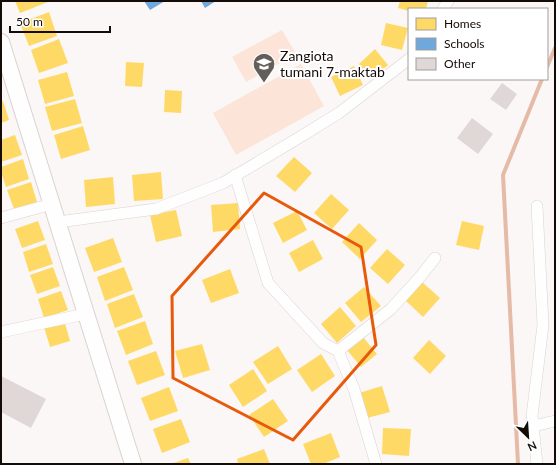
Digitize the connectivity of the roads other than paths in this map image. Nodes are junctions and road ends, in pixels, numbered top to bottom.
1 (1, 42) edge
2 (408, 60) edge
3 (235, 175) junction
4 (52, 204) junction
5 (536, 206) dead end
6 (1, 218) edge
7 (58, 222) junction
8 (435, 258) dead end
9 (85, 314) junction
10 (1, 332) edge
11 (338, 351) junction
12 (555, 421) edge
13 (533, 426) junction
14 (134, 464) edge
15 (376, 464) edge
16 (537, 464) edge

1 - 4 main road
2 - 3 street
3 - 7 street
3 - 11 street
4 - 6 street
4 - 7 main road
5 - 13 street
7 - 9 main road
8 - 11 street
9 - 10 street
9 - 14 main road
11 - 15 street
12 - 13 street
13 - 16 street

